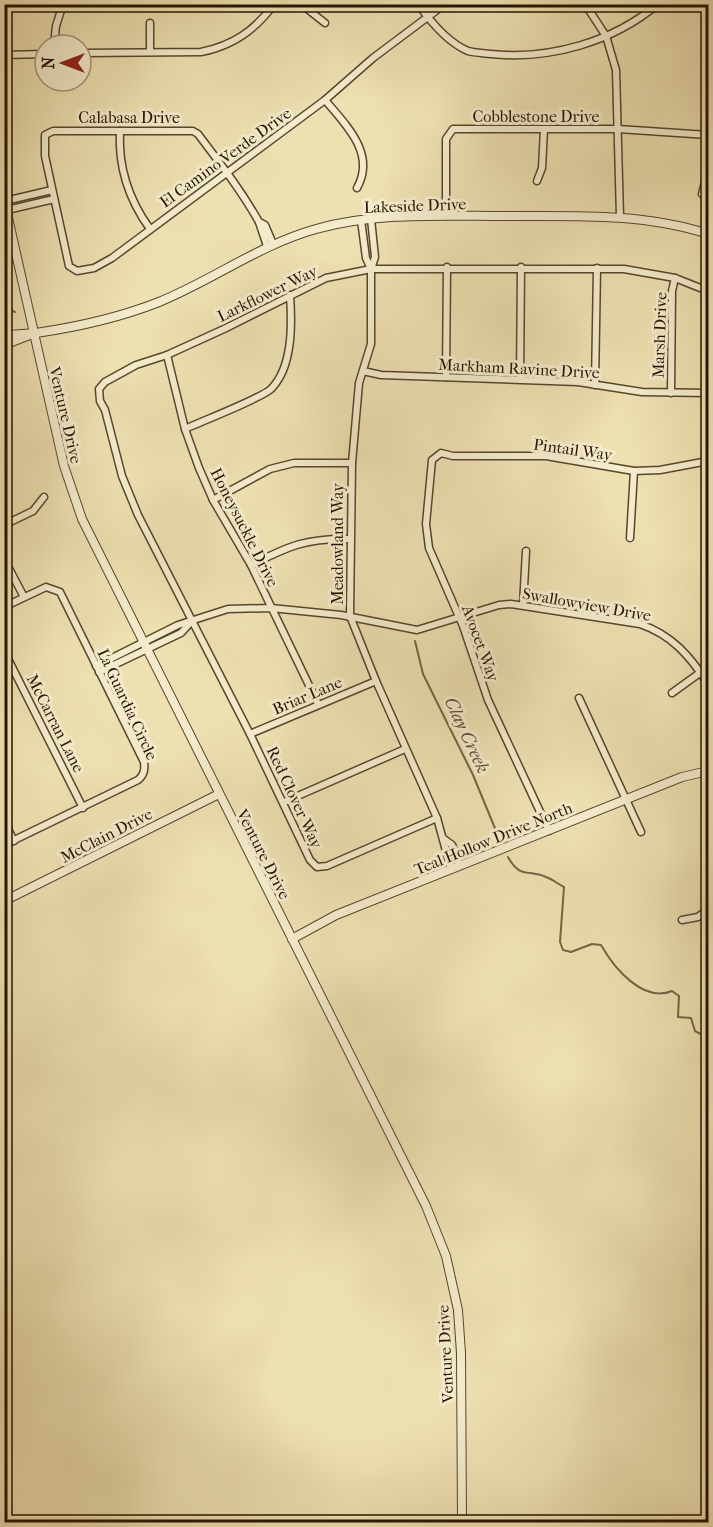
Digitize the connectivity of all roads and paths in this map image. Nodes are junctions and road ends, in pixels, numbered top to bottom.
1 (7, 4) edge
2 (63, 4) edge
3 (273, 4) edge
4 (301, 4) edge
5 (418, 4) edge
6 (445, 4) edge
7 (585, 4) edge
8 (658, 4) edge
9 (4, 10) edge
10 (428, 18) junction
11 (150, 23) dead end
12 (325, 23) dead end
13 (55, 33) edge
14 (606, 36) junction
15 (150, 51) junction
16 (93, 53) edge
17 (33, 54) edge
18 (4, 55) edge
19 (325, 100) junction
20 (544, 129) junction
21 (618, 129) junction
22 (120, 131) junction
23 (708, 135) edge
24 (708, 170) edge
25 (228, 173) junction
26 (537, 181) dead end
27 (357, 188) dead end
28 (52, 190) junction
29 (702, 194) dead end
30 (54, 199) junction
31 (5, 200) edge
32 (7, 210) junction
33 (447, 216) junction
34 (620, 217) junction
35 (371, 219) junction
36 (361, 220) junction
37 (150, 229) junction
38 (708, 234) edge
39 (270, 245) junction
40 (447, 267) junction
41 (521, 267) junction
42 (597, 268) junction
43 (371, 269) junction
44 (675, 278) junction
45 (708, 291) edge
46 (290, 295) junction
47 (34, 333) junction
48 (4, 336) edge
49 (4, 345) edge
50 (167, 355) junction
51 (363, 370) junction
52 (447, 377) junction
53 (520, 379) junction
54 (595, 384) junction
55 (670, 393) junction
56 (708, 393) edge
57 (185, 429) junction
58 (434, 456) joint
59 (708, 461) edge
60 (352, 463) junction
61 (634, 471) junction
62 (44, 497) dead end
63 (213, 500) junction
64 (4, 525) edge
65 (350, 538) junction
66 (630, 538) dead end
67 (526, 551) dead end
68 (4, 559) edge
69 (250, 565) junction
70 (24, 597) junction
71 (523, 605) junction
72 (4, 607) edge
73 (271, 608) junction
74 (350, 616) junction
75 (460, 618) junction
76 (192, 621) junction
77 (145, 646) junction
78 (4, 651) edge
79 (708, 667) edge
80 (98, 669) junction
81 (701, 673) junction
82 (376, 681) junction
83 (708, 684) edge
84 (672, 693) dead end
85 (579, 698) dead end
86 (318, 704) junction
87 (250, 734) junction
88 (405, 749) junction
89 (708, 771) edge
90 (219, 794) junction
91 (627, 800) junction
92 (284, 802) junction
93 (83, 808) junction
94 (437, 818) junction
95 (4, 821) edge
96 (549, 831) junction
97 (641, 832) dead end
98 (444, 839) junction
99 (14, 841) junction
100 (4, 845) edge
101 (460, 866) junction
102 (451, 869) junction
103 (4, 901) edge
104 (708, 909) edge
105 (682, 920) dead end
106 (292, 939) junction
107 (462, 1522) edge

1 - 9 street
2 - 13 street
3 - 15 street
4 - 12 street
5 - 10 street
6 - 10 street, El Camino Verde Drive
7 - 14 street
8 - 14 street
10 - 14 street
10 - 19 street, El Camino Verde Drive
11 - 15 street
14 - 21 street
15 - 16 street
17 - 18 street
19 - 25 street, El Camino Verde Drive
19 - 27 street
20 - 21 street, Cobblestone Drive
20 - 26 street
20 - 33 street, Cobblestone Drive
21 - 23 street, Cobblestone Drive
21 - 34 street
22 - 25 street, Calabasa Drive
22 - 28 street, Calabasa Drive
22 - 37 street
24 - 29 street
25 - 37 street, El Camino Verde Drive
25 - 39 street, Calabasa Drive
28 - 30 street, El Camino Verde Drive
28 - 31 street
30 - 32 street
30 - 37 street, El Camino Verde Drive
31 - 32 street, Venture Drive
32 - 47 street, Venture Drive
33 - 34 street, Lakeside Drive
33 - 35 street, Lakeside Drive
34 - 38 street, Lakeside Drive
35 - 36 street, Lakeside Drive
35 - 43 street, Meadowland Way
36 - 39 street, Lakeside Drive
36 - 43 street, Meadowland Way
39 - 47 street, Lakeside Drive
40 - 41 street, Larkflower Way
40 - 43 street, Larkflower Way
40 - 52 street
41 - 42 street, Larkflower Way
41 - 53 street
42 - 44 street, Larkflower Way
42 - 54 street
43 - 46 street, Larkflower Way
43 - 51 street, Meadowland Way
44 - 45 street, Larkflower Way
44 - 55 street, Marsh Drive
46 - 50 street, Larkflower Way
46 - 57 street
47 - 48 street, Lakeside Drive
47 - 49 street, Lakeside Drive
47 - 77 street, Venture Drive
50 - 57 street, Honeysuckle Drive
50 - 76 street, Larkflower Way
51 - 52 street, Markham Ravine Drive
51 - 60 street, Meadowland Way
52 - 53 street, Markham Ravine Drive
53 - 54 street, Markham Ravine Drive
54 - 55 street, Markham Ravine Drive
55 - 56 street, Markham Ravine Drive
57 - 63 street, Honeysuckle Drive
58 - 61 street, Pintail Way
58 - 75 street, Avocet Way
59 - 61 street, Pintail Way
60 - 63 street
60 - 65 street, Meadowland Way
61 - 66 street
62 - 64 street
63 - 69 street, Honeysuckle Drive
65 - 69 street
65 - 74 street, Meadowland Way
67 - 71 street
68 - 70 street
69 - 73 street, Honeysuckle Drive
70 - 72 street, La Guardia Circle
70 - 80 street, La Guardia Circle
71 - 75 street, Swallowview Drive
71 - 81 street, Swallowview Drive
73 - 74 street, Swallowview Drive
73 - 76 street, Swallowview Drive
73 - 86 street, Honeysuckle Drive
74 - 75 street, Swallowview Drive
74 - 82 street, Meadowland Way
75 - 96 street, Avocet Way
76 - 77 street, Swallowview Drive
76 - 87 street, Red Clover Way
77 - 80 street, Swallowview Drive
77 - 90 street, Venture Drive
78 - 93 street, McCarran Lane
79 - 81 street
80 - 93 street, La Guardia Circle
81 - 83 street, Swallowview Drive
81 - 84 street
82 - 86 street, Briar Lane
82 - 88 street, Meadowland Way
85 - 91 street
86 - 87 street, Briar Lane
87 - 92 street, Red Clover Way
88 - 92 street
88 - 94 street, Meadowland Way
89 - 91 street, Teal Hollow Drive North
90 - 103 street, McClain Drive
90 - 106 street, Venture Drive
91 - 96 street, Teal Hollow Drive North
91 - 97 street
92 - 94 street, Red Clover Way
93 - 99 street, La Guardia Circle
94 - 98 street, Meadowland Way
95 - 99 street
96 - 101 street, Teal Hollow Drive North
98 - 101 street, Meadowland Way
98 - 102 street, Meadowland Way
99 - 100 street, La Guardia Circle
101 - 102 street, Teal Hollow Drive North
102 - 106 street, Teal Hollow Drive North
104 - 105 street
106 - 107 street, Venture Drive

